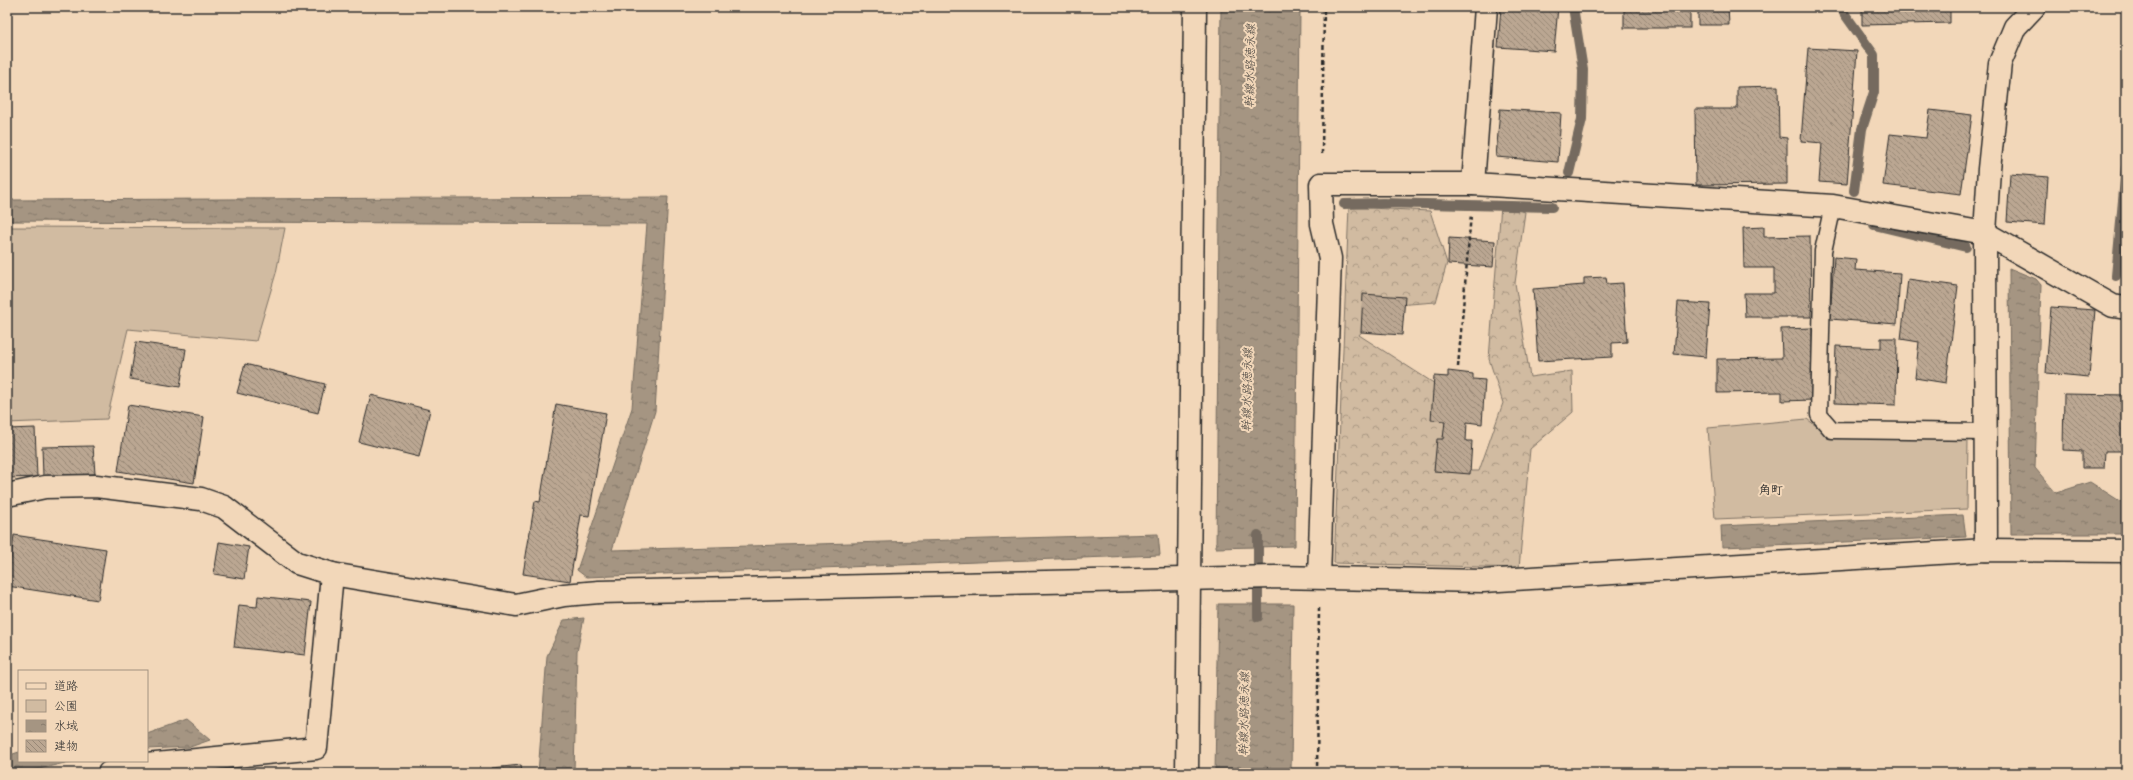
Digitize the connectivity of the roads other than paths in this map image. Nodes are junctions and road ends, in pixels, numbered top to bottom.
1 (1195, 7) edge
2 (1486, 7) edge
3 (2034, 7) edge
4 (1473, 184) junction
5 (1833, 206) junction
6 (1985, 233) junction
7 (2126, 308) edge
8 (1986, 432) junction
9 (7, 495) edge
10 (1986, 550) junction
11 (2126, 551) edge
12 (332, 574) junction
13 (1319, 577) junction
14 (1190, 579) junction
15 (109, 773) edge
16 (1187, 773) edge

1 - 14 street
2 - 4 street
3 - 6 street
4 - 5 street
4 - 13 street
5 - 6 street
5 - 8 lane
6 - 7 street
6 - 8 street
8 - 10 street
9 - 12 street
10 - 11 street
10 - 13 street
12 - 14 street
12 - 15 street
13 - 14 street
14 - 16 street

